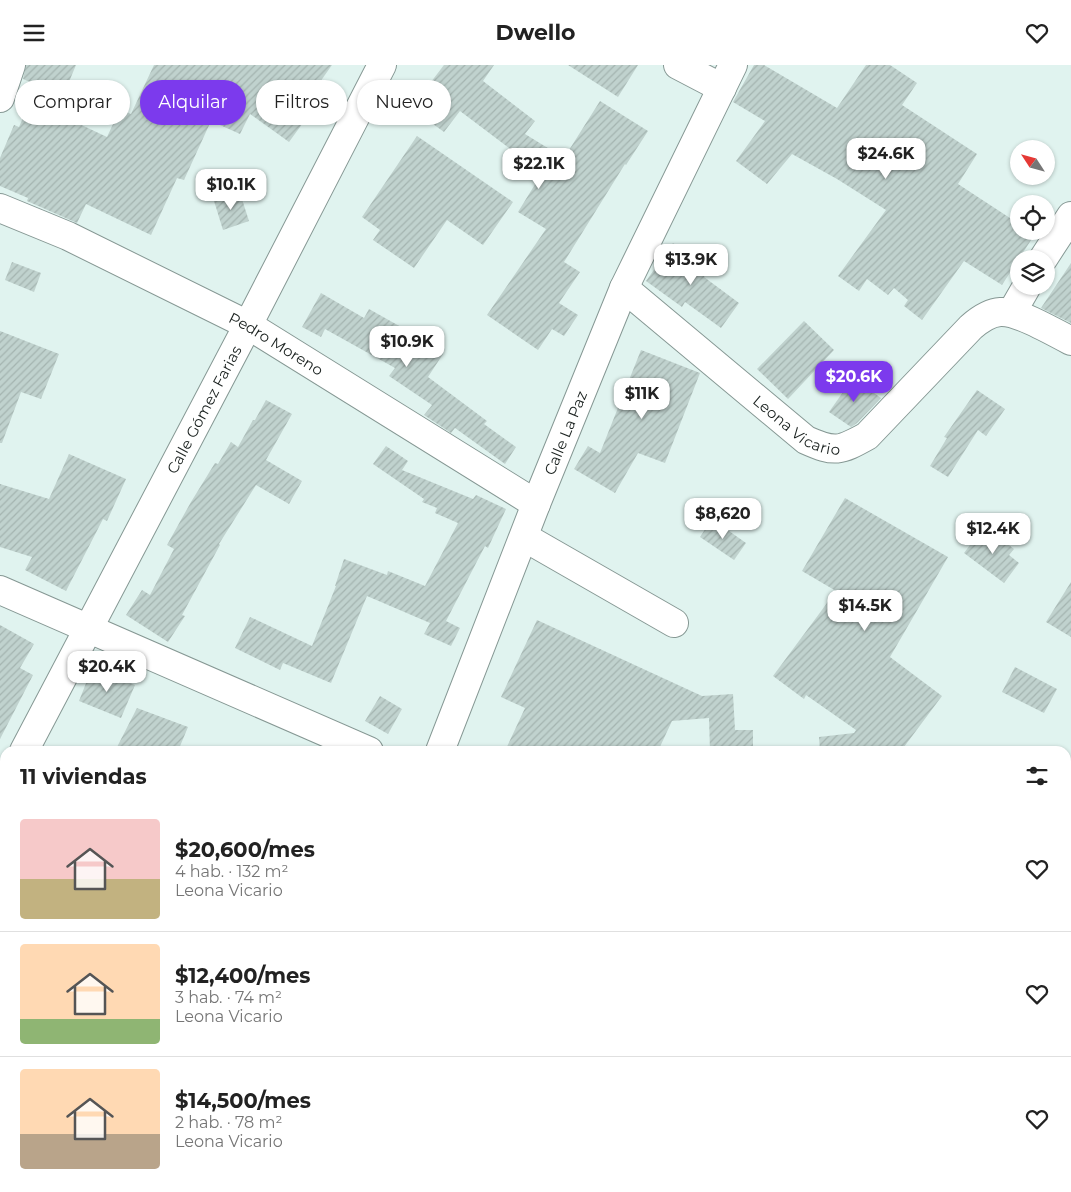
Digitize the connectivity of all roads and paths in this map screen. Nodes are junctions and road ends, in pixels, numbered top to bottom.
1 (11, 65) edge
2 (382, 65) edge
3 (678, 65) edge
4 (728, 77) edge
5 (0, 98) edge
6 (0, 208) edge
7 (1071, 216) edge
8 (1049, 250) edge
9 (624, 288) junction
10 (1022, 295) edge
11 (1012, 312) junction
12 (248, 325) junction
13 (1071, 341) edge
14 (536, 504) junction
15 (524, 537) junction
16 (0, 590) edge
17 (674, 623) dead end
18 (89, 629) junction
19 (27, 746) edge
20 (358, 746) edge
21 (442, 746) edge

1 - 5 street
2 - 12 street, Calle Gómez Farias
3 - 4 street
4 - 9 street, Calle La Paz
6 - 12 street, Pedro Moreno
7 - 8 street
9 - 11 street, Leona Vicario
9 - 14 street, Calle La Paz
10 - 11 street
11 - 13 street
12 - 14 street, Pedro Moreno
12 - 18 street, Calle Gómez Farias
14 - 15 street, Calle La Paz
15 - 17 street
15 - 21 street, Calle La Paz
16 - 18 street
18 - 19 street, Calle Gómez Farias
18 - 20 street

